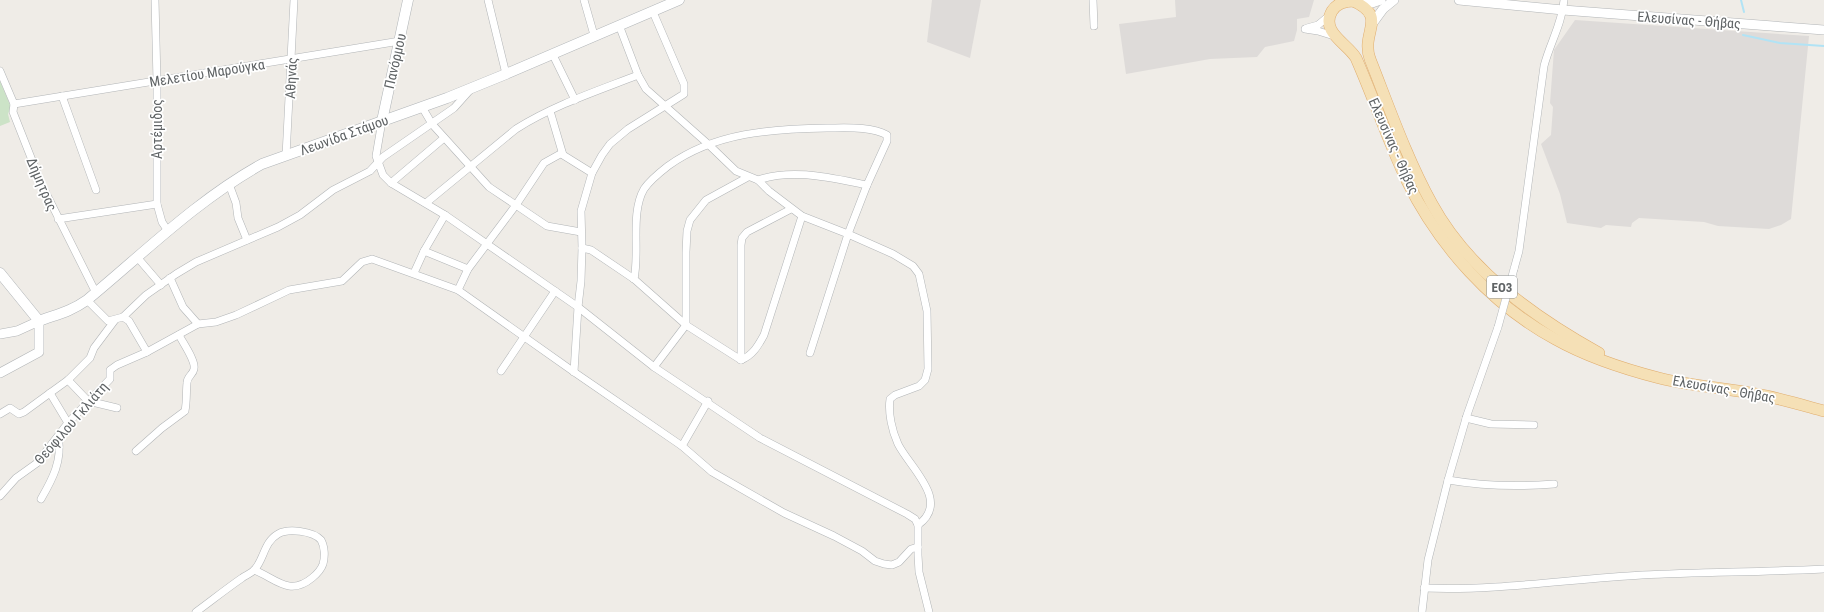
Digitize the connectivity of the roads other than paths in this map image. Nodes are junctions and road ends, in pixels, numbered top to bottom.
1 (155, 0) edge
2 (294, 0) edge
3 (408, 0) edge
4 (488, 0) edge
5 (584, 0) edge
6 (679, 0) edge
7 (1093, 0) edge
8 (1381, 0) edge
9 (1394, 0) edge
10 (1459, 0) edge
11 (1564, 0) edge
12 (1355, 1) edge
13 (1331, 8) edge
14 (1563, 10) junction
15 (653, 12) junction
16 (1372, 24) junction
17 (619, 25) junction
18 (1094, 26) dead end
19 (1824, 30) edge
20 (594, 35) junction
21 (1368, 35) junction
22 (1339, 39) junction
23 (400, 41) junction
24 (553, 55) junction
25 (292, 59) junction
26 (0, 71) edge
27 (506, 74) junction
28 (638, 74) junction
29 (157, 81) junction
30 (472, 88) junction
31 (62, 96) junction
32 (575, 100) junction
33 (14, 104) junction
34 (666, 106) junction
35 (422, 107) junction
36 (550, 111) junction
37 (382, 121) junction
38 (432, 124) junction
39 (444, 138) junction
40 (708, 144) junction
41 (562, 153) junction
42 (286, 156) junction
43 (378, 163) junction
44 (472, 166) junction
45 (592, 173) junction
46 (748, 177) junction
47 (758, 180) junction
48 (391, 183) junction
49 (229, 184) junction
50 (867, 185) junction
51 (96, 190) dead end
52 (426, 203) junction
53 (157, 204) junction
54 (516, 205) junction
55 (791, 209) junction
56 (445, 215) junction
57 (802, 216) junction
58 (58, 219) junction
59 (168, 231) junction
60 (581, 232) junction
61 (848, 234) junction
62 (247, 240) junction
63 (487, 244) junction
64 (582, 248) junction
65 (424, 251) junction
66 (137, 257) junction
67 (468, 269) junction
68 (0, 273) edge
69 (414, 273) junction
70 (170, 278) junction
71 (634, 279) junction
72 (161, 285) junction
73 (458, 290) junction
74 (555, 291) junction
75 (96, 293) junction
76 (88, 300) junction
77 (578, 306) junction
78 (123, 316) junction
79 (115, 320) junction
80 (39, 321) junction
81 (198, 324) junction
82 (686, 325) junction
83 (0, 334) edge
84 (179, 335) junction
85 (523, 336) junction
86 (147, 352) junction
87 (810, 353) dead end
88 (741, 360) junction
89 (654, 366) junction
90 (1624, 367) junction
91 (1, 370) edge
92 (501, 370) dead end
93 (574, 372) junction
94 (68, 380) junction
95 (50, 393) junction
96 (88, 401) junction
97 (708, 401) junction
98 (117, 408) dead end
99 (1824, 411) edge
100 (0, 414) edge
101 (1466, 418) junction
102 (68, 423) junction
103 (1534, 425) dead end
104 (58, 437) junction
105 (682, 446) junction
106 (136, 451) dead end
107 (1448, 480) junction
108 (1554, 484) dead end
109 (1, 492) edge
110 (41, 499) dead end
111 (918, 525) junction
112 (918, 547) junction
113 (1824, 569) edge
114 (254, 570) junction
115 (1424, 588) junction
116 (196, 612) edge
117 (929, 612) edge
118 (1422, 612) edge

1 - 29 street, Αρτέμιδος
2 - 25 street, Αθηνάς
3 - 23 main road, Πανόρμου
4 - 27 street
5 - 20 street
6 - 15 main road, Λεωνίδα Στάμου
7 - 18 street
8 - 12 street
9 - 16 street
10 - 14 street, Ελευσίνας - Θήβας
11 - 14 street
12 - 13 main road
12 - 16 main road
13 - 22 main road
13 - 22 street
14 - 19 street, Ελευσίνας - Θήβας
14 - 101 street, bridge
15 - 17 main road, Λεωνίδα Στάμου
15 - 34 street
16 - 21 main road, Ελευσίνας - Θήβας / ΕΟ3
17 - 20 main road, Λεωνίδα Στάμου
17 - 28 street
20 - 24 main road, Λεωνίδα Στάμου
21 - 22 main road
21 - 90 main road, Ελευσίνας - Θήβας / ΕΟ3
22 - 90 main road, Ελευσίνας - Θήβας / ΕΟ3
23 - 25 street, Μελετίου Μαρούγκα
23 - 37 main road, Πανόρμου
24 - 27 main road, Λεωνίδα Στάμου
24 - 32 street
25 - 29 street, Μελετίου Μαρούγκα
25 - 42 street, Αθηνάς
26 - 33 street, Δήμητρας
27 - 30 main road, Λεωνίδα Στάμου
28 - 32 street
28 - 34 street
29 - 31 street, Μελετίου Μαρούγκα
29 - 53 street, Αρτέμιδος
30 - 35 main road, Λεωνίδα Στάμου
30 - 38 street
31 - 33 street, Μελετίου Μαρούγκα
31 - 51 street
32 - 36 street
33 - 58 street, Δήμητρας
34 - 40 street
34 - 45 street
35 - 37 main road, Λεωνίδα Στάμου
35 - 38 street
36 - 41 street
36 - 44 street
37 - 42 main road, Λεωνίδα Στάμου
37 - 43 street
38 - 39 street
38 - 43 street
39 - 44 street
39 - 48 street
40 - 46 street
40 - 50 street
40 - 71 street
41 - 45 street
41 - 54 street
42 - 49 main road, Λεωνίδα Στάμου
43 - 48 street
43 - 62 street
44 - 52 street
44 - 54 street
45 - 60 street
46 - 47 street
46 - 82 street
47 - 50 street
47 - 55 street
48 - 52 street
49 - 59 main road, Λεωνίδα Στάμου
49 - 62 street
50 - 61 street
52 - 56 street
53 - 58 street
53 - 59 street, Αρτέμιδος
54 - 60 street
54 - 63 street
55 - 57 street
55 - 88 street
56 - 63 street
56 - 65 street
57 - 61 street
57 - 88 street
58 - 75 street, Δήμητρας
59 - 66 main road, Λεωνίδα Στάμου
60 - 64 street
61 - 87 street
61 - 111 street
62 - 70 street
63 - 67 street
63 - 74 street
64 - 71 street
64 - 77 street
65 - 67 street
65 - 69 street
66 - 72 street
66 - 75 main road, Λεωνίδα Στάμου
67 - 73 street
68 - 80 main road
69 - 73 street
69 - 81 street, Θεόφιλου Γκλιάτη
70 - 72 street
70 - 81 street
71 - 82 street
72 - 78 street
73 - 85 street
74 - 77 street
74 - 85 street
75 - 76 main road, Λεωνίδα Στάμου
76 - 79 street
76 - 80 main road, Λεωνίδα Στάμου
77 - 89 street
77 - 93 street
78 - 79 street
78 - 86 street
79 - 94 street
80 - 83 street
80 - 91 street
81 - 84 street, Θεόφιλου Γκλιάτη
82 - 88 street
82 - 89 street
84 - 86 street, Θεόφιλου Γκλιάτη
84 - 106 street
85 - 92 street
85 - 93 street
86 - 96 street, Θεόφιλου Γκλιάτη
89 - 97 street
90 - 99 main road, Ελευσίνας - Θήβας / ΕΟ3
93 - 105 street
94 - 95 street
94 - 96 street
95 - 100 street
95 - 102 street
96 - 98 street
96 - 102 street, Θεόφιλου Γκλιάτη
97 - 105 street
97 - 111 street
101 - 103 street
101 - 107 street
102 - 104 street, Θεόφιλου Γκλιάτη
104 - 109 street, Θεόφιλου Γκλιάτη
104 - 110 street
105 - 112 street
107 - 108 street
107 - 115 street
111 - 112 street
112 - 117 street
113 - 115 street
114 - 114 street
114 - 116 street
115 - 118 street

